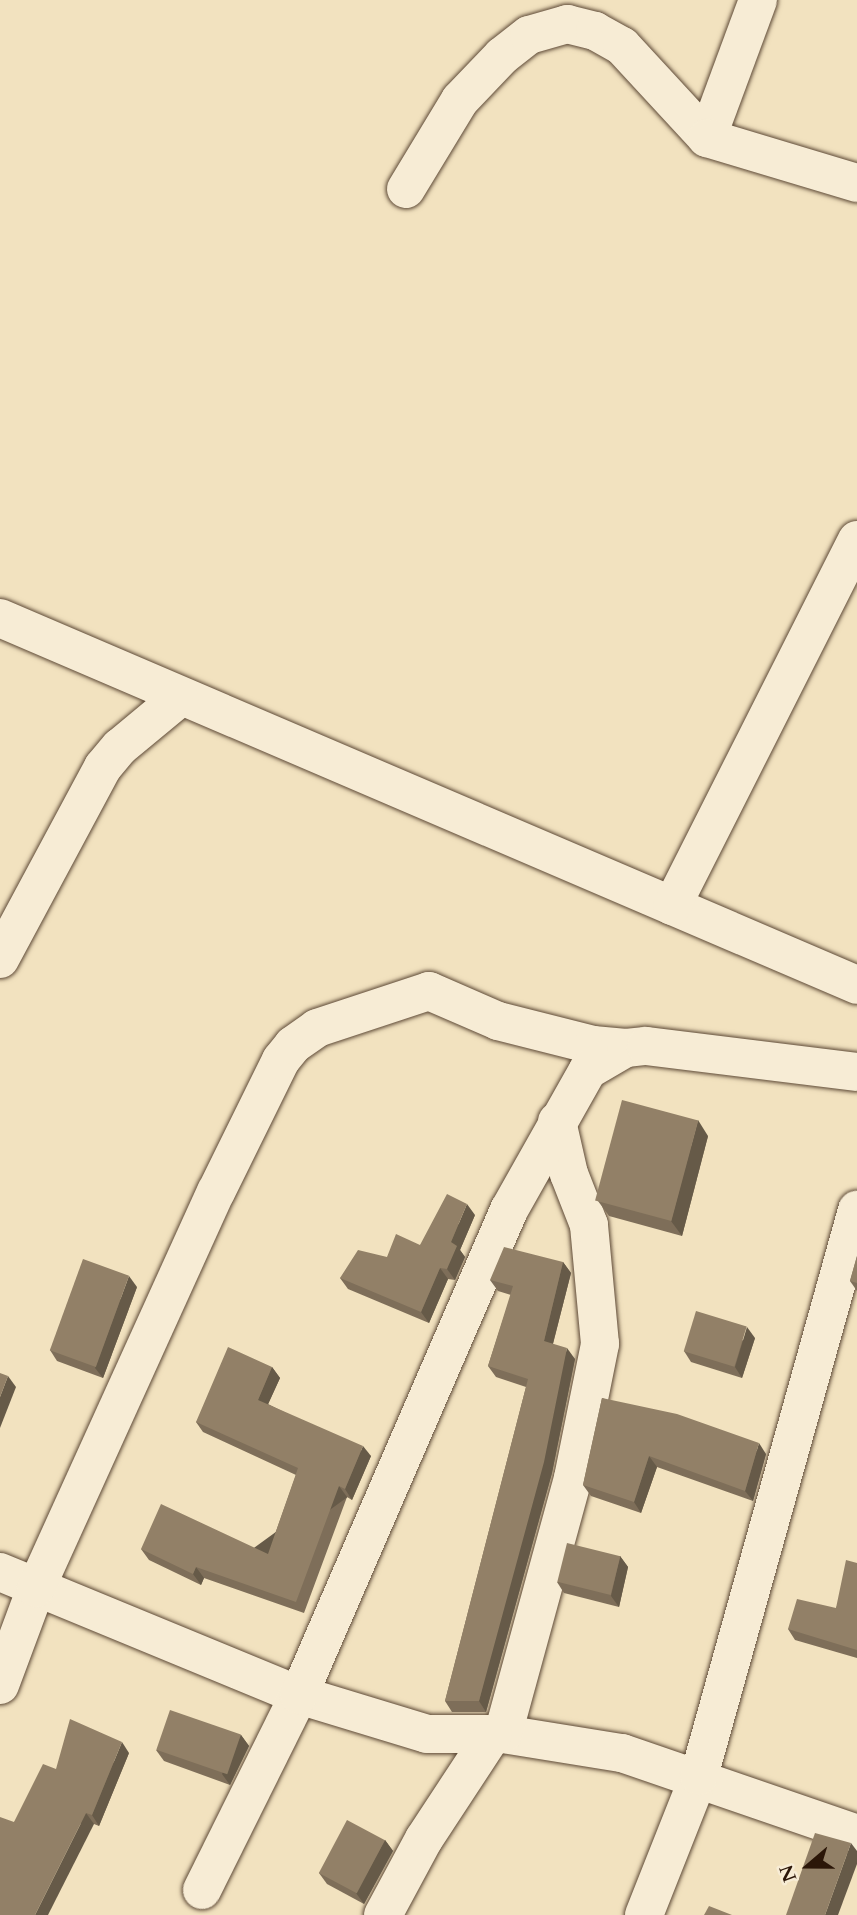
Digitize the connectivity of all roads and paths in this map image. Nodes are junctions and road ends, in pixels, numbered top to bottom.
1 (758, 0) edge
2 (707, 138) junction
3 (857, 183) edge
4 (406, 189) dead end
5 (857, 540) edge
6 (0, 618) edge
7 (179, 698) junction
8 (672, 906) junction
9 (0, 959) edge
10 (857, 985) edge
11 (626, 1048) junction
12 (857, 1072) edge
13 (557, 1121) junction
14 (857, 1210) edge
15 (0, 1572) edge
16 (36, 1588) junction
17 (0, 1685) edge
18 (299, 1695) junction
19 (498, 1734) junction
20 (699, 1776) junction
21 (857, 1834) edge
22 (202, 1891) dead end
23 (383, 1915) edge
24 (644, 1915) edge

1 - 2 street
2 - 3 street
2 - 4 street
5 - 8 street
6 - 7 street
7 - 8 street
7 - 9 street
8 - 10 street
11 - 12 street
11 - 13 street
11 - 16 street
13 - 18 street
13 - 19 street
14 - 20 street
15 - 16 street
16 - 17 street
16 - 18 street
18 - 19 street
18 - 22 street
19 - 20 street
19 - 23 street
20 - 21 street
20 - 24 street

